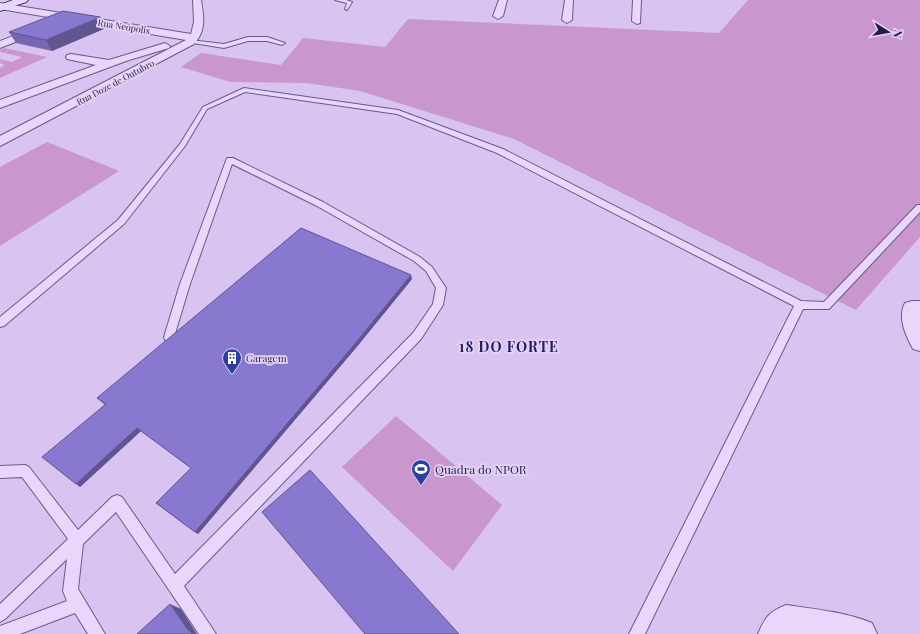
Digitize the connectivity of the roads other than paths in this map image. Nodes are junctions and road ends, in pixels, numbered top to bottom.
1 (23, 0) edge
2 (197, 0) edge
3 (337, 0) edge
4 (503, 0) edge
5 (569, 0) edge
6 (637, 0) edge
7 (2, 5) edge
8 (347, 9) dead end
9 (498, 16) dead end
10 (69, 17) junction
11 (567, 20) dead end
12 (637, 21) dead end
13 (193, 40) junction
14 (282, 43) dead end
15 (0, 45) edge
16 (71, 57) dead end
17 (109, 63) junction
18 (17, 97) junction
19 (0, 104) edge
20 (67, 108) junction
21 (0, 142) edge
22 (920, 207) edge
23 (800, 305) junction
24 (916, 308) edge
25 (0, 323) edge
26 (169, 337) edge
27 (920, 343) edge
28 (0, 472) edge
29 (77, 540) junction
30 (174, 585) junction
31 (78, 604) junction
32 (0, 614) edge
33 (780, 627) edge
34 (0, 634) edge
35 (97, 634) edge
36 (208, 634) edge
37 (637, 634) edge
38 (862, 634) edge

1 - 7 main road
2 - 13 street
3 - 8 lane
4 - 9 street
5 - 11 street
6 - 12 street
7 - 10 street, Rua Neópolis
10 - 13 street, Rua Neópolis
10 - 15 street
13 - 14 lane
13 - 17 street
13 - 20 street, Rua Doze de Outubro
16 - 17 street
17 - 18 street
18 - 19 street
18 - 20 street
20 - 21 street, Rua Doze de Outubro
22 - 23 lane
23 - 25 lane
23 - 37 lane
24 - 27 street
26 - 30 lane
28 - 29 lane
29 - 30 lane
29 - 31 lane
29 - 32 lane
30 - 36 lane
31 - 34 lane
31 - 35 lane
33 - 38 street

